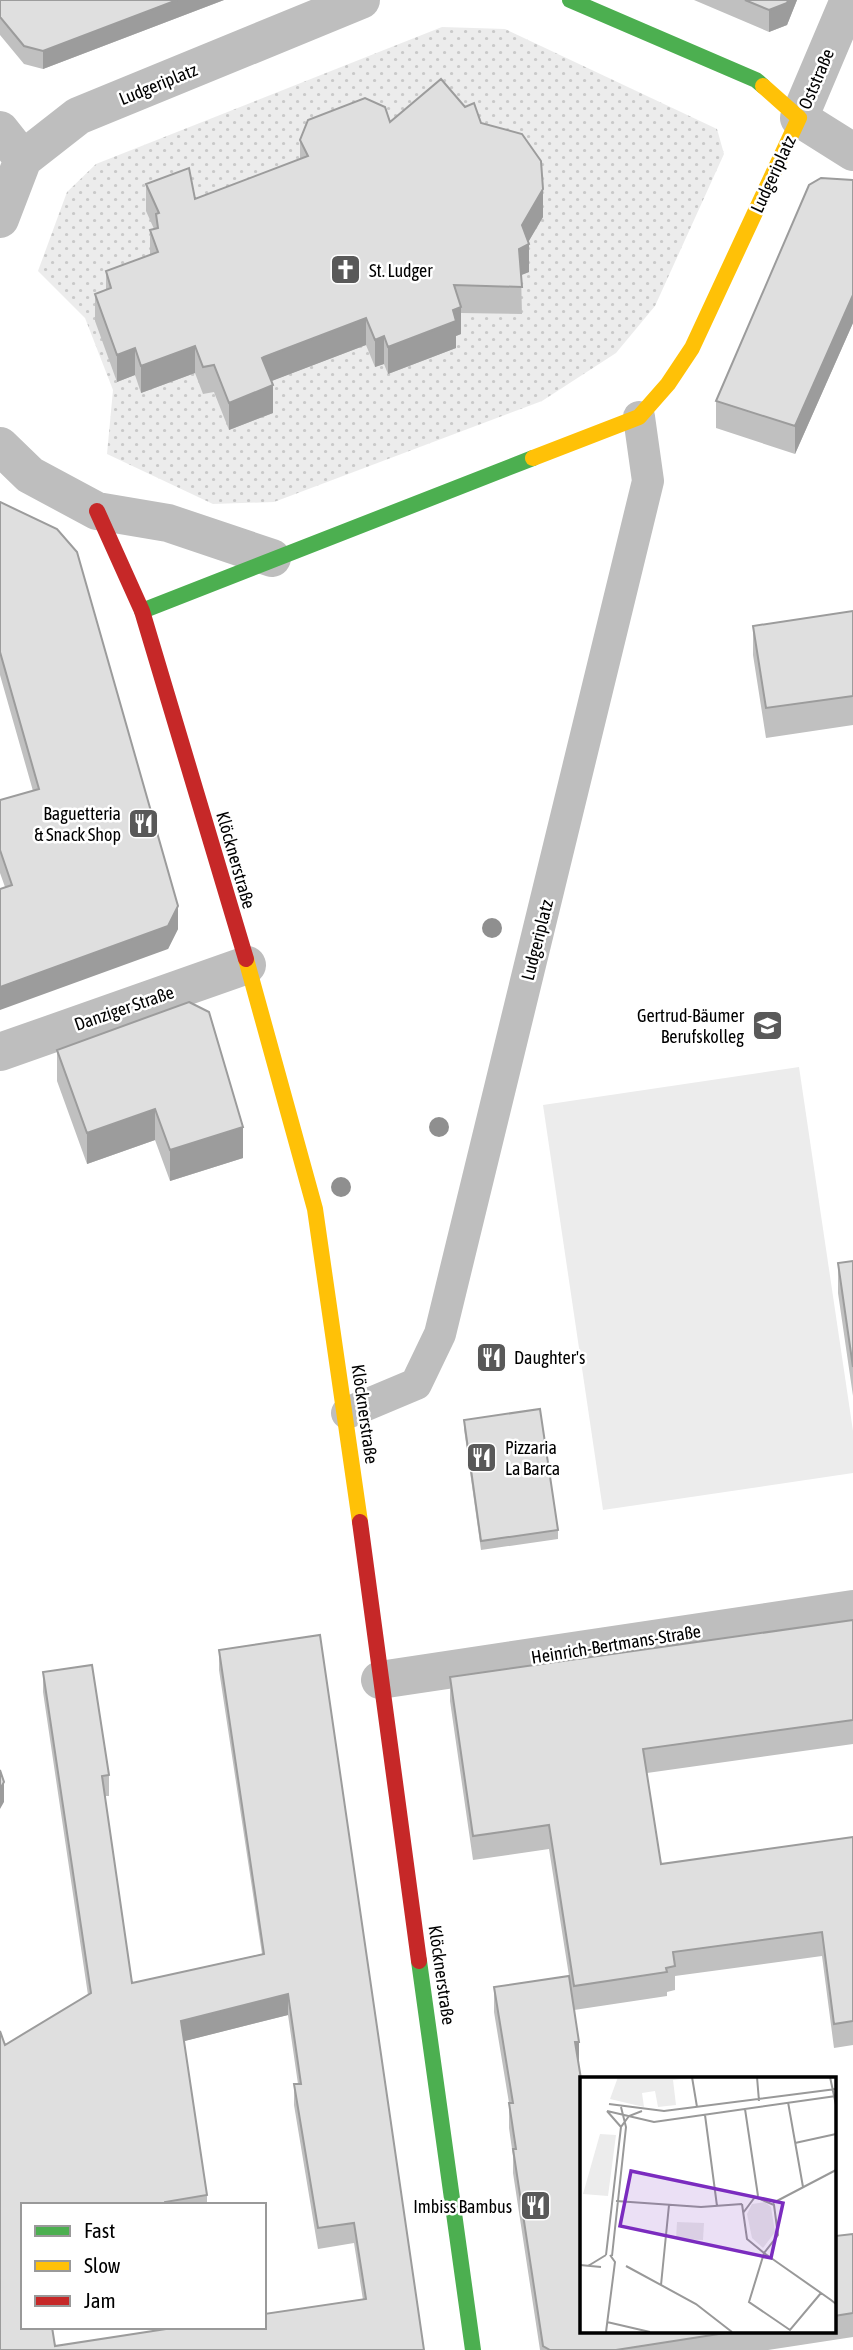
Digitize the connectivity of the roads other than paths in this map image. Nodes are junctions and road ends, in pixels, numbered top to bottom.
1 (361, 0) edge
2 (570, 0) edge
3 (849, 0) edge
4 (799, 118) junction
5 (12, 145) edge
6 (853, 152) edge
7 (0, 219) edge
8 (639, 417) junction
9 (0, 446) edge
10 (97, 511) junction
11 (272, 558) junction
12 (142, 611) junction
13 (247, 965) junction
14 (0, 1052) edge
15 (347, 1413) junction
16 (853, 1609) edge
17 (380, 1680) junction
18 (473, 2350) edge

1 - 5 street, Ludgeriplatz
2 - 4 street, Ludgeriplatz
3 - 4 street, Oststraße
4 - 6 street
4 - 8 street, Ludgeriplatz
5 - 7 street, Ludgeriplatz
8 - 11 street, Ludgeriplatz
8 - 15 lane, Ludgeriplatz
9 - 10 street
10 - 11 street
10 - 12 street, Klöcknerstraße
11 - 12 street, Ludgeriplatz
12 - 13 street, Klöcknerstraße
13 - 14 street, Danziger Straße
13 - 15 street, Klöcknerstraße
15 - 17 street, Klöcknerstraße
16 - 17 street, Heinrich-Bertmans-Straße
17 - 18 street, Klöcknerstraße

